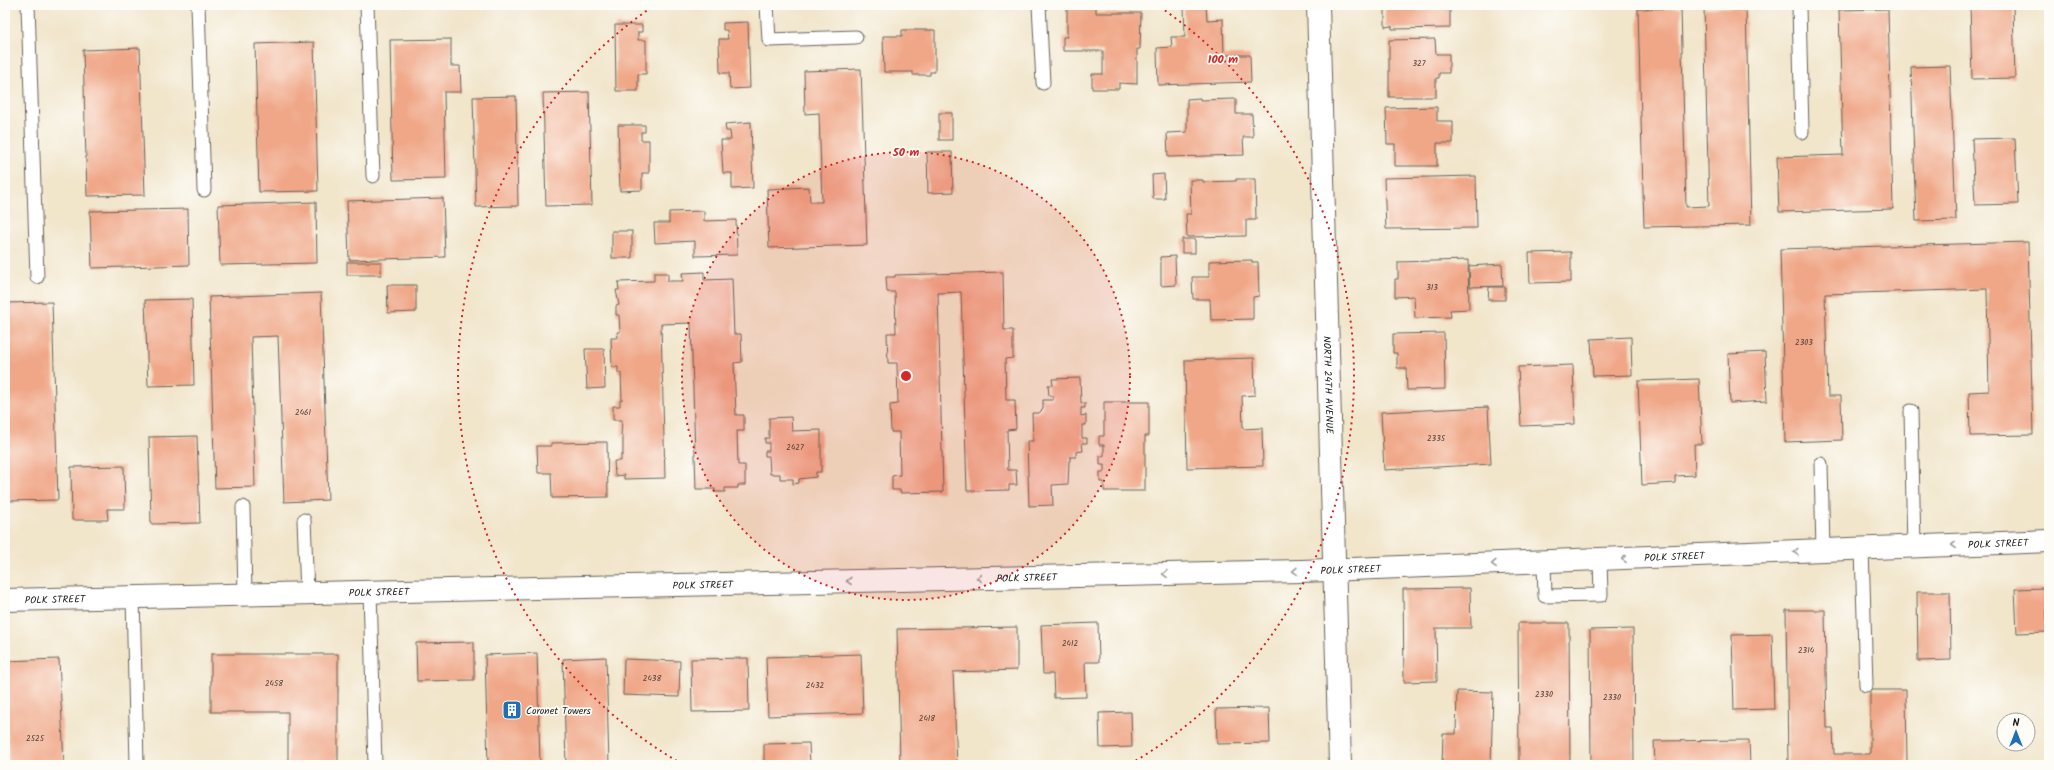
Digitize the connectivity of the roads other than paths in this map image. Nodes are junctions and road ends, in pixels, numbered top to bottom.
1 (28, 5) edge
2 (198, 5) edge
3 (367, 5) edge
4 (767, 5) edge
5 (1039, 5) edge
6 (1318, 5) edge
7 (1799, 5) edge
8 (856, 37) dead end
9 (1043, 83) dead end
10 (1802, 132) dead end
11 (373, 176) dead end
12 (204, 190) dead end
13 (37, 277) dead end
14 (1911, 411) dead end
15 (1821, 464) dead end
16 (243, 508) dead end
17 (304, 520) dead end
18 (2049, 541) edge
19 (1914, 547) junction
20 (1862, 549) junction
21 (1823, 551) junction
22 (1600, 560) junction
23 (1544, 562) junction
24 (1334, 570) junction
25 (370, 591) junction
26 (307, 592) junction
27 (245, 594) junction
28 (133, 596) junction
29 (5, 600) edge
30 (1866, 685) dead end
31 (137, 765) edge
32 (375, 765) edge
33 (1340, 765) edge

1 - 13 lane
2 - 12 lane
3 - 11 lane
4 - 8 lane
5 - 9 lane
6 - 24 main road, NORTH 24TH AVENUE
7 - 10 lane
14 - 19 lane
15 - 21 lane
16 - 27 lane
17 - 26 lane
18 -> 19 main road, POLK STREET
19 - 20 main road, POLK STREET
20 - 21 main road, POLK STREET
20 - 30 lane
21 -> 22 main road, POLK STREET
22 - 23 main road, POLK STREET
22 - 23 lane
23 -> 24 main road, POLK STREET
24 -> 25 main road, POLK STREET
24 - 33 main road, NORTH 24TH AVENUE
25 - 26 main road, POLK STREET
25 - 32 lane
26 - 27 main road, POLK STREET
27 - 28 main road, POLK STREET
28 - 29 main road, POLK STREET
28 - 31 lane

